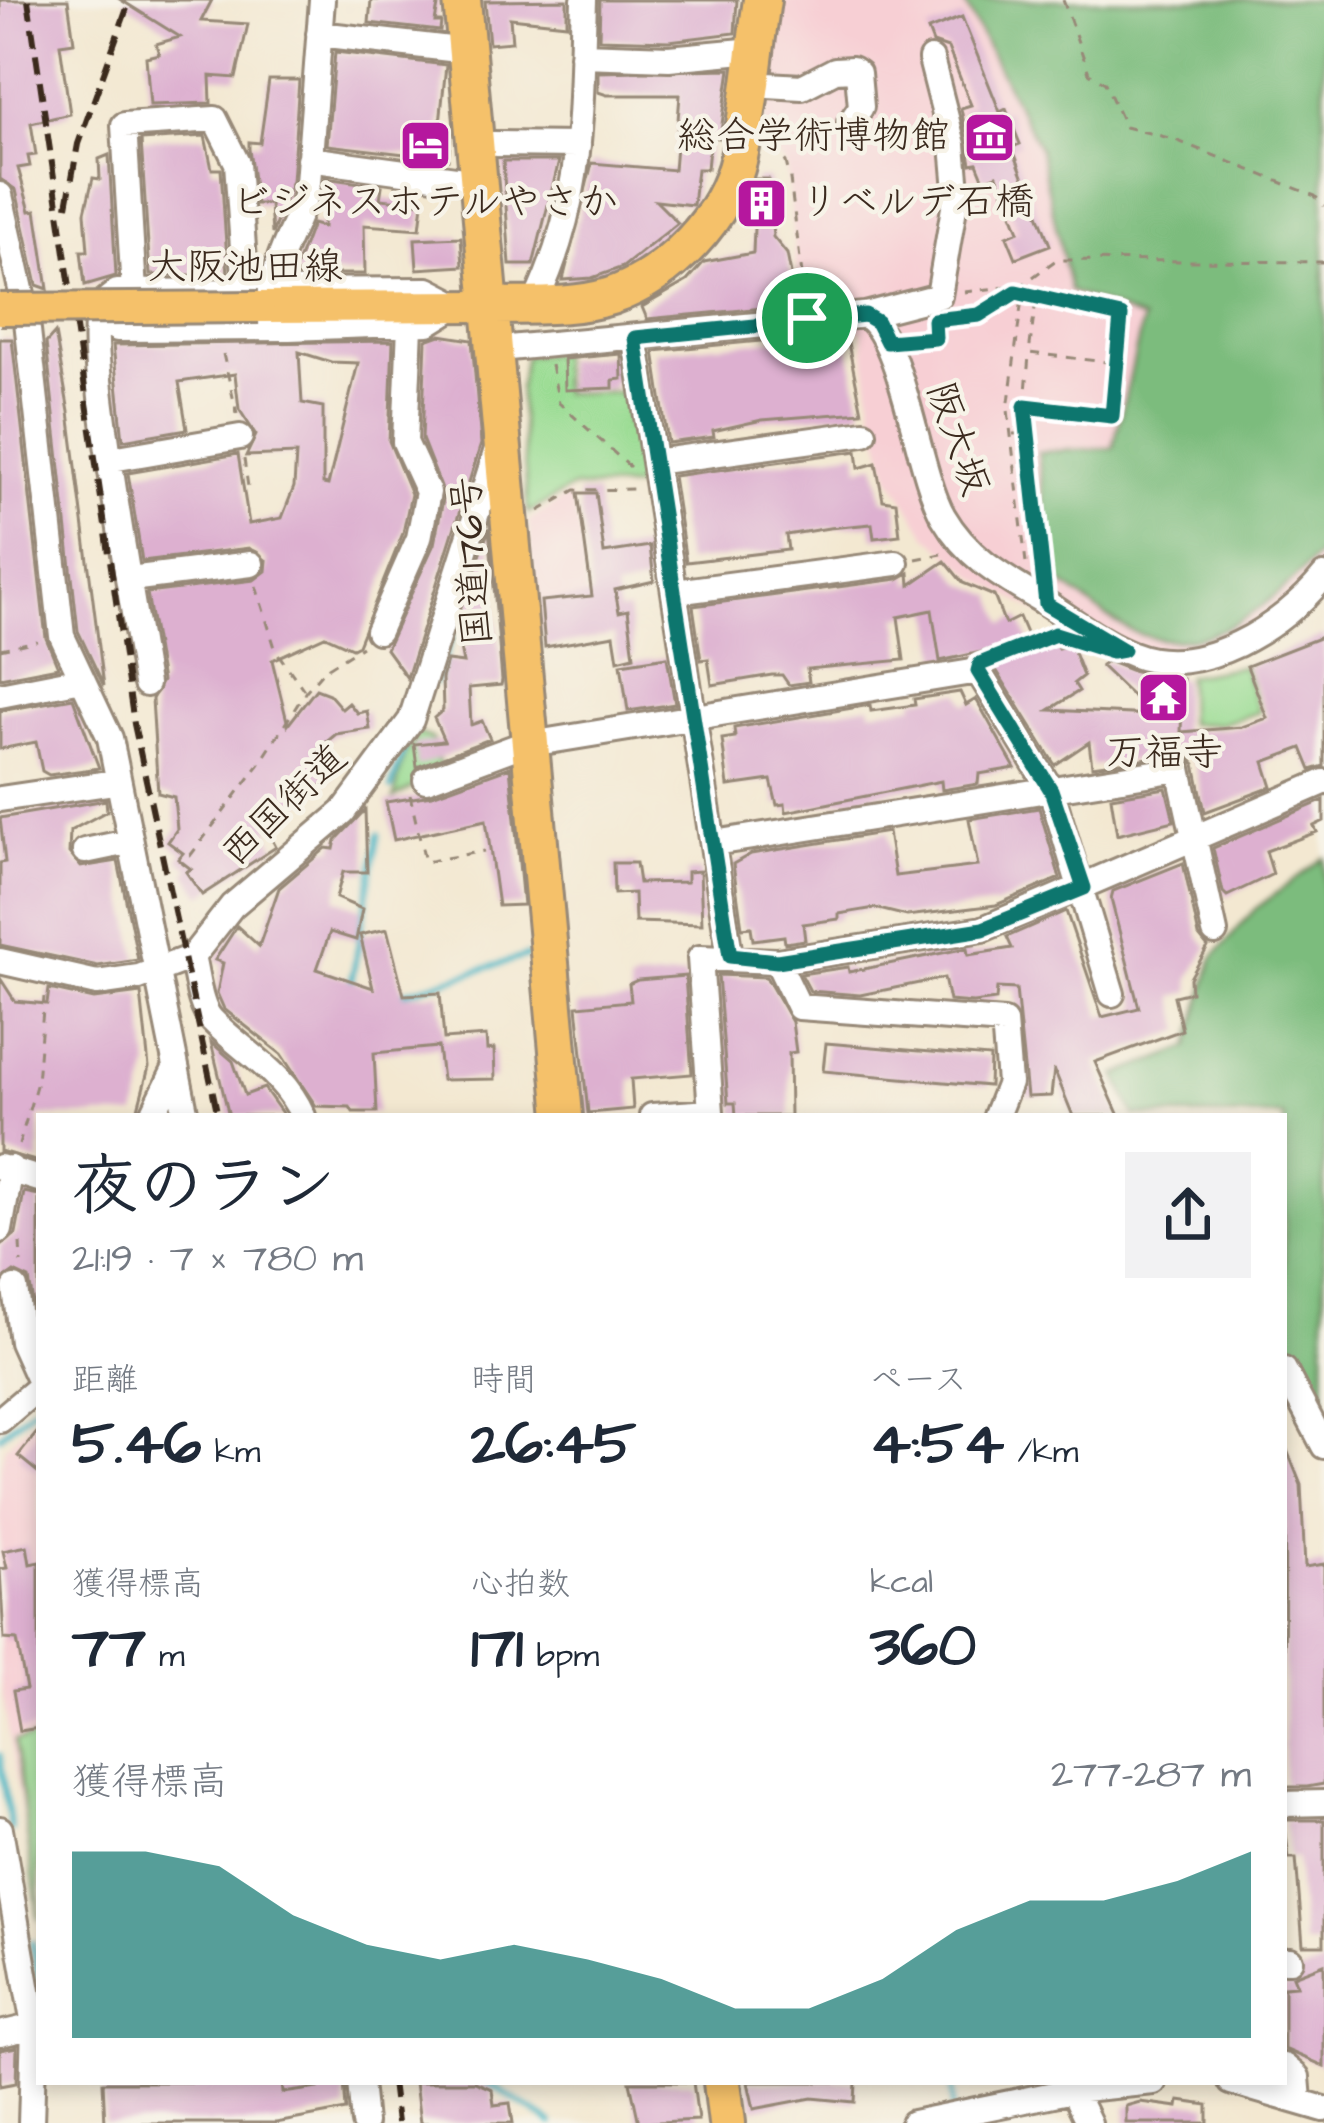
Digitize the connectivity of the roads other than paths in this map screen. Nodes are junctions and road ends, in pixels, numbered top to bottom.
1 (322, 0) edge
2 (446, 0) edge
3 (462, 0) edge
4 (477, 0) edge
5 (584, 0) edge
6 (762, 0) edge
7 (320, 34) junction
8 (450, 49) junction
9 (589, 56) junction
10 (931, 59) dead end
11 (752, 67) junction
12 (850, 123) dead end
13 (491, 144) junction
14 (578, 145) junction
15 (309, 159) junction
16 (464, 180) junction
17 (1, 207) edge
18 (483, 226) junction
19 (134, 292) junction
20 (260, 296) junction
21 (534, 305) junction
22 (474, 306) junction
23 (9, 307) edge
24 (96, 313) junction
25 (857, 315) junction
26 (410, 326) junction
27 (0, 327) edge
28 (635, 338) junction
29 (498, 349) junction
30 (506, 427) junction
31 (864, 433) dead end
32 (240, 437) road end
33 (112, 459) junction
34 (644, 466) junction
35 (896, 563) road end
36 (251, 564) road end
37 (1324, 576) edge
38 (130, 579) junction
39 (675, 592) junction
40 (378, 632) road end
41 (82, 679) junction
42 (146, 684) dead end
43 (0, 695) edge
44 (696, 717) junction
45 (531, 744) junction
46 (115, 782) junction
47 (1324, 782) edge
48 (418, 789) road end
49 (1051, 790) junction
50 (0, 799) edge
51 (128, 842) junction
52 (1195, 842) junction
53 (714, 843) junction
54 (85, 851) dead end
55 (1084, 888) junction
56 (1214, 932) dead end
57 (730, 956) junction
58 (192, 957) junction
59 (0, 961) edge
60 (777, 961) junction
61 (154, 971) junction
62 (1112, 994) dead end
63 (175, 1069) junction
64 (153, 1113) edge
65 (185, 1113) edge
66 (302, 1113) edge
67 (564, 1113) edge
68 (711, 1113) edge
69 (998, 1113) edge
70 (9, 1168) edge
71 (2, 1230) edge
72 (15, 1288) road end
73 (1287, 1376) edge
74 (36, 1377) edge
75 (36, 1387) edge
76 (0, 1420) edge
77 (1324, 1447) edge
78 (1287, 1804) edge
79 (1324, 1804) edge
80 (1, 1842) edge
81 (9, 1940) edge
82 (36, 2025) edge
83 (0, 2034) edge
84 (1287, 2069) edge
85 (360, 2085) edge
86 (722, 2085) edge
87 (1124, 2085) edge
88 (1242, 2085) edge
89 (1073, 2090) junction
90 (1312, 2105) edge
91 (31, 2123) edge
92 (364, 2123) edge
93 (727, 2123) edge
94 (914, 2123) edge
95 (1089, 2123) edge

1 - 7 street
2 - 8 street
3 - 18 highway, 国道176号
4 - 13 street
5 - 9 street
6 - 11 highway
7 - 8 street
7 - 15 street
8 - 16 street
9 - 11 street
9 - 14 street
10 - 25 street
11 - 12 street
11 - 21 highway
13 - 14 street
13 - 18 street
14 - 21 street
15 - 16 street
15 - 20 street
16 - 18 street
17 - 23 street
18 - 22 highway, 国道176号
19 - 20 street
19 - 20 street
19 - 24 street
20 - 22 main road, 大阪池田線
20 - 23 main road, 大阪池田線, bridge
21 - 22 highway
22 - 26 street
22 - 29 highway, 国道176号
23 - 24 street
23 - 27 street
23 - 41 street
24 - 26 street
24 - 33 street
25 - 28 street
25 - 37 street, 阪大坂
26 - 40 street
28 - 29 street
28 - 34 street
29 - 30 highway, 国道176号
30 - 45 highway, 国道176号
30 - 58 street, 西国街道
31 - 34 street
32 - 33 street
33 - 38 street
34 - 39 street
35 - 39 street
36 - 38 street
38 - 42 street
39 - 44 street
41 - 43 street
41 - 46 street
44 - 45 street
44 - 49 street
44 - 53 street
45 - 48 street
45 - 67 highway, 国道176号
46 - 50 street
46 - 51 street
47 - 52 street
49 - 52 street
49 - 53 street
49 - 55 street
51 - 54 street
51 - 61 street
52 - 55 street
52 - 56 street
53 - 57 street
55 - 60 street
55 - 62 street
57 - 60 street
57 - 68 street
58 - 61 street
58 - 66 street
59 - 61 street
60 - 69 street
61 - 63 street
63 - 64 street
63 - 65 street
70 - 71 street
72 - 74 street
73 - 77 street
75 - 76 street
78 - 79 street
80 - 81 street
81 - 82 street
82 - 83 street
82 - 91 street
84 - 90 street
85 - 92 street
86 - 93 highway
87 - 89 street
88 - 90 street
89 - 94 street
89 - 95 street

